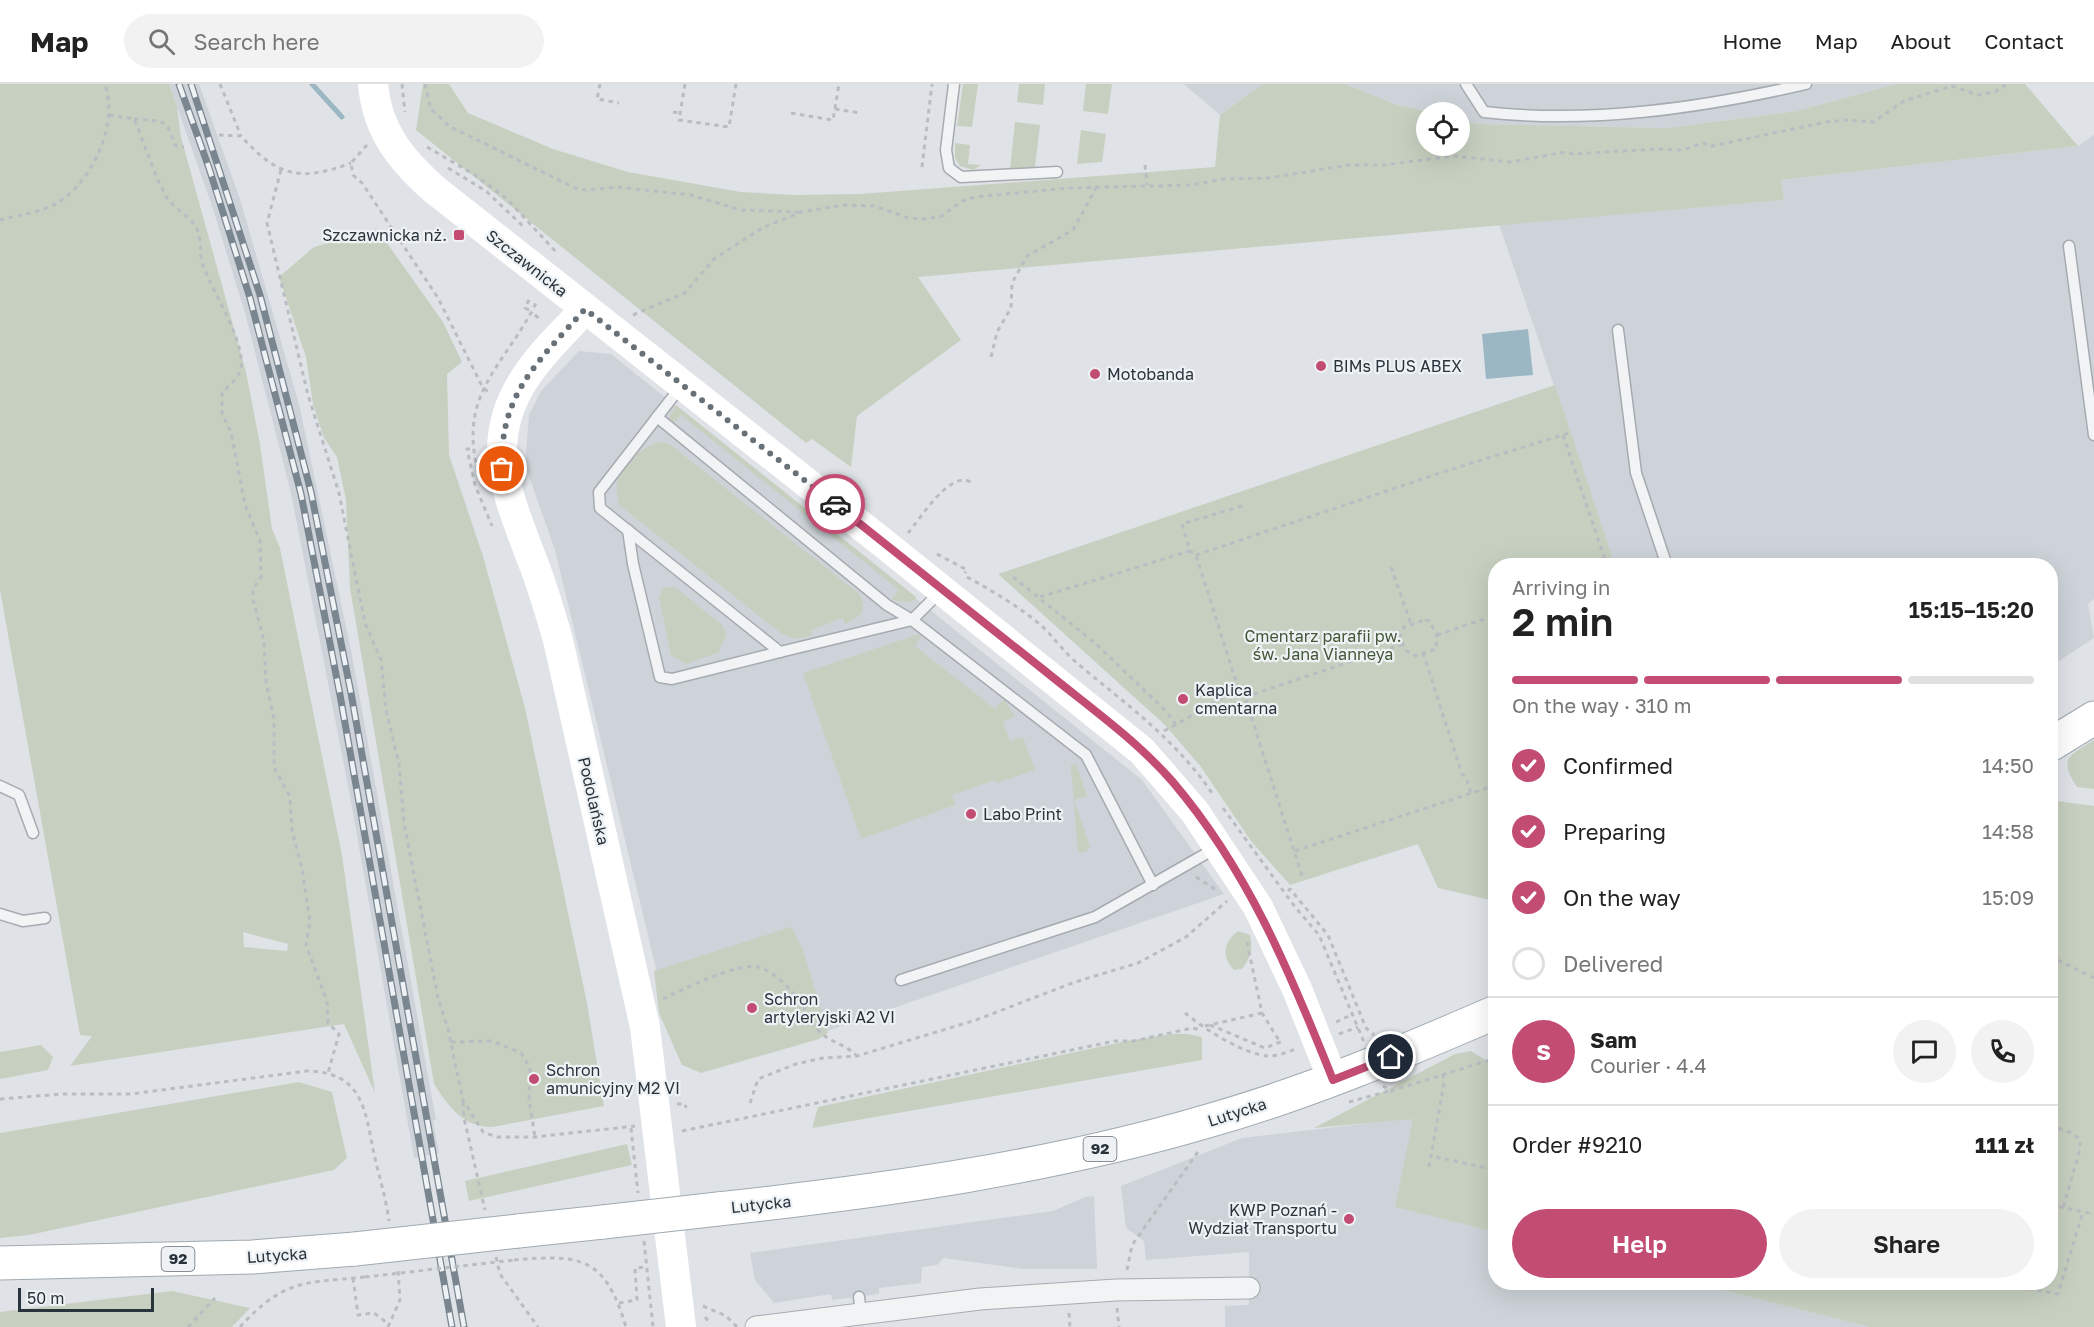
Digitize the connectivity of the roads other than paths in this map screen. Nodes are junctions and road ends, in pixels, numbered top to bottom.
1 (373, 84) edge
2 (954, 84) edge
3 (1466, 84) edge
4 (1806, 84) edge
5 (1057, 172) dead end
6 (2069, 246) dead end
7 (585, 309) junction
8 (1618, 330) dead end
9 (682, 385) junction
10 (657, 417) junction
11 (2094, 435) edge
12 (628, 530) junction
13 (1664, 558) edge
14 (942, 590) junction
15 (912, 620) junction
16 (780, 652) junction
17 (2094, 718) edge
18 (2058, 740) edge
19 (0, 786) edge
20 (33, 833) dead end
21 (1219, 846) junction
22 (1153, 885) junction
23 (0, 914) edge
24 (45, 918) dead end
25 (901, 980) dead end
26 (1488, 1016) edge
27 (1340, 1091) junction
28 (0, 1263) edge
29 (1249, 1288) dead end
30 (834, 1322) edge
31 (681, 1327) edge
32 (756, 1327) edge

1 - 7 street, Szczawnicka
2 - 5 lane
3 - 4 lane
6 - 11 lane
7 - 9 street, Szczawnicka
7 - 31 street, Podolańska
8 - 13 lane
9 - 10 lane
9 - 14 street, Szczawnicka
10 - 12 lane
10 - 15 lane
12 - 16 lane
12 - 16 lane
14 - 15 lane
14 - 21 street, Szczawnicka
15 - 16 lane
15 - 22 lane
17 - 18 main road
19 - 20 lane
21 - 22 lane
21 - 27 street, Szczawnicka
22 - 25 lane
23 - 24 lane
26 - 27 main road, Lutycka / 92
27 - 28 main road, Lutycka / 92, bridge
29 - 30 street
30 - 32 street

